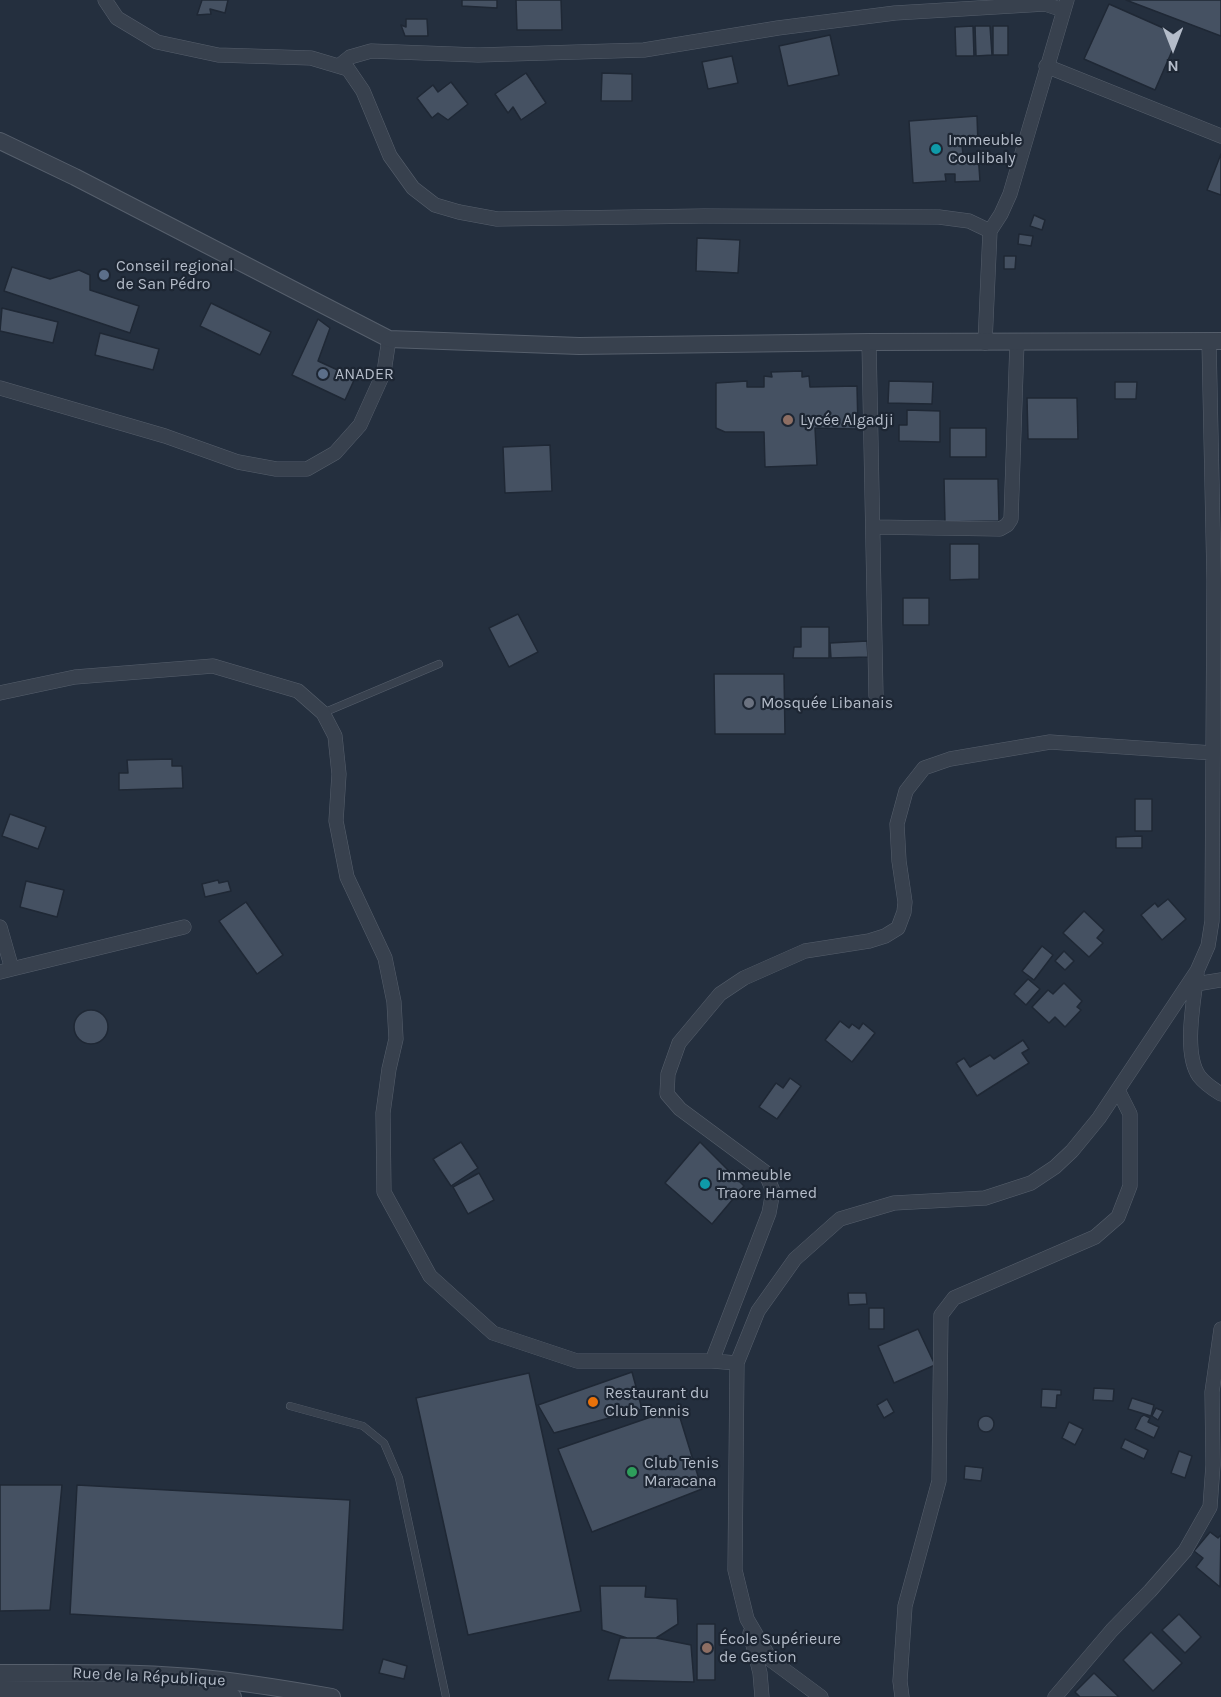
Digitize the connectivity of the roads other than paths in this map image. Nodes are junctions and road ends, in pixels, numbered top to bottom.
1 (105, 0) edge
2 (1044, 2) edge
3 (1065, 5) edge
4 (340, 65) junction
5 (1046, 66) junction
6 (1221, 136) edge
7 (0, 141) edge
8 (990, 231) junction
9 (388, 339) junction
10 (1215, 341) edge
11 (869, 342) junction
12 (985, 342) junction
13 (1017, 342) junction
14 (0, 388) edge
15 (873, 527) junction
16 (1217, 550) edge
17 (1217, 612) edge
18 (439, 664) dead end
19 (0, 693) edge
20 (876, 696) dead end
21 (323, 713) junction
22 (1214, 753) junction
23 (0, 927) edge
24 (184, 927) dead end
25 (6, 970) edge
26 (1197, 978) junction
27 (1221, 980) edge
28 (1118, 1090) junction
29 (1221, 1094) edge
30 (1221, 1329) edge
31 (712, 1361) junction
32 (737, 1363) junction
33 (290, 1406) dead end
34 (747, 1619) junction
35 (0, 1673) edge
36 (0, 1689) edge
37 (233, 1697) edge
38 (332, 1697) edge
39 (446, 1697) edge
40 (762, 1697) edge
41 (821, 1697) edge
42 (902, 1697) edge
43 (1055, 1697) edge

1 - 4 street
2 - 3 street
2 - 4 street
3 - 5 street
4 - 8 street
5 - 6 street
5 - 8 street
7 - 9 street
8 - 12 street
9 - 11 street
9 - 14 street
10 - 13 street
10 - 16 street
11 - 12 street
11 - 15 street
12 - 13 street
13 - 15 street
15 - 20 street
16 - 17 street
17 - 22 street
18 - 21 lane
19 - 21 street
21 - 31 street
22 - 26 street
22 - 31 street
23 - 25 street
24 - 25 street
26 - 27 street
26 - 28 street
26 - 29 street
28 - 32 street
28 - 42 street
30 - 43 street
31 - 32 street
32 - 34 street
33 - 39 lane
34 - 40 street
34 - 41 street
35 - 38 street, Rue de la République
36 - 37 street, Rue de la République

